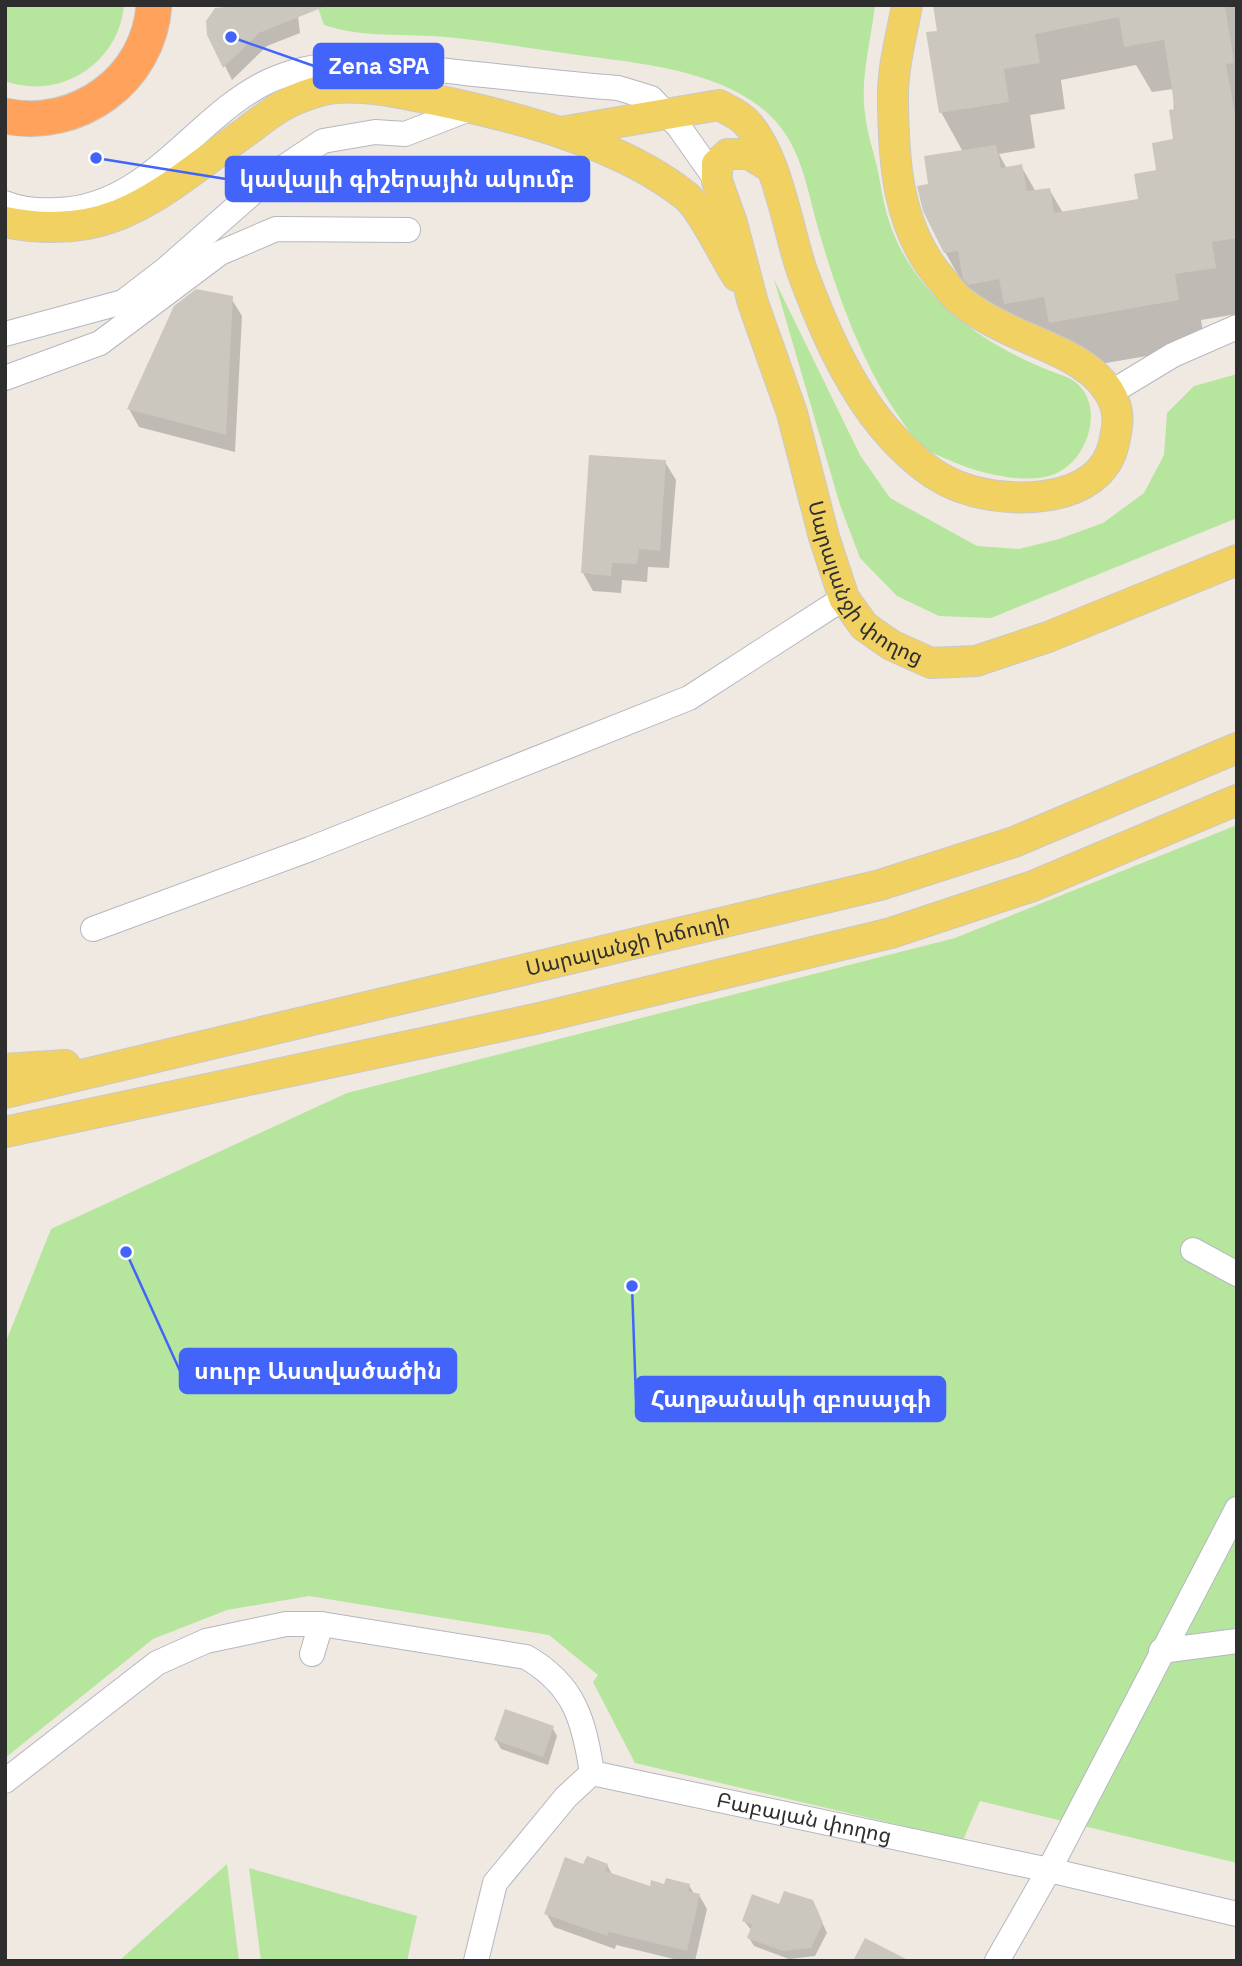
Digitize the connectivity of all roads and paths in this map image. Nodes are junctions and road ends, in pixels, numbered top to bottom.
1 (154, 5) edge
2 (907, 5) edge
3 (472, 108) junction
4 (667, 114) junction
5 (5, 116) edge
6 (561, 132) junction
7 (772, 168) junction
8 (717, 181) junction
9 (5, 203) edge
10 (5, 222) edge
11 (408, 230) dead end
12 (754, 303) junction
13 (1237, 327) edge
14 (5, 334) edge
15 (5, 378) edge
16 (1110, 393) junction
17 (1237, 560) edge
18 (844, 598) junction
19 (1237, 748) edge
20 (1237, 800) edge
21 (93, 929) dead end
22 (129, 1063) junction
23 (5, 1069) edge
24 (5, 1093) edge
25 (5, 1132) edge
26 (1193, 1250) dead end
27 (1237, 1274) edge
28 (1237, 1508) edge
29 (321, 1624) junction
30 (1237, 1641) edge
31 (1161, 1651) junction
32 (312, 1654) dead end
33 (592, 1773) junction
34 (5, 1781) edge
35 (1049, 1870) junction
36 (1237, 1914) edge
37 (476, 1961) edge
38 (997, 1961) edge

1 - 5 highway
2 - 16 main road
3 - 6 main road
3 - 10 main road
3 - 14 street
4 - 6 main road
4 - 7 main road
4 - 8 street
4 - 9 street
6 - 12 main road
7 - 8 main road
7 - 16 main road
8 - 12 main road
11 - 15 street
12 - 18 main road, Սարալանջի փողոց
13 - 16 street
17 - 18 main road, Սարալանջի փողոց
18 - 21 street
19 - 22 main road, Սարալանջի խճուղի
20 - 25 main road
22 - 23 main road
22 - 24 main road, Սարալանջի խճուղի
26 - 27 street
28 - 31 street
29 - 32 street
29 - 33 street
29 - 34 street
30 - 31 street
31 - 35 street
33 - 35 street, Բաբայան փողոց
33 - 37 street
35 - 36 street, Բաբայան փողոց
35 - 38 street

